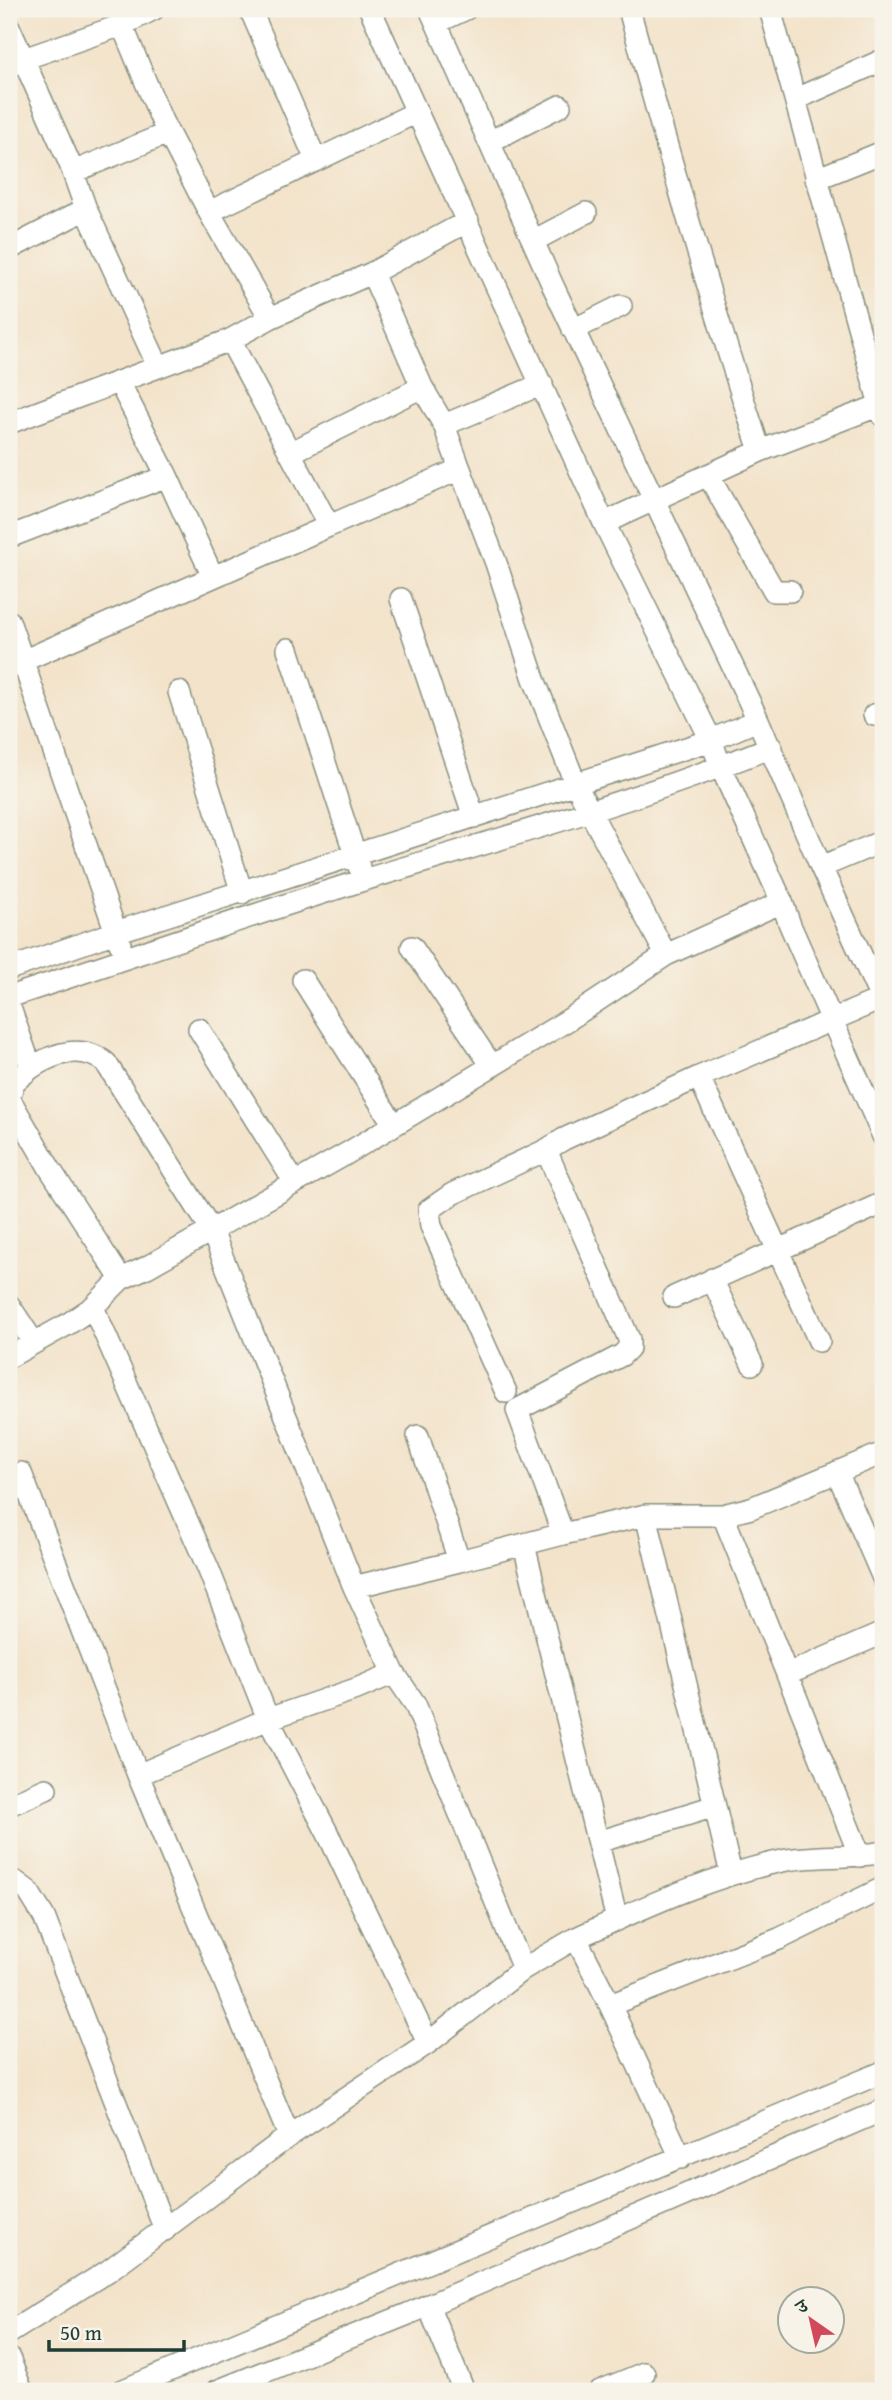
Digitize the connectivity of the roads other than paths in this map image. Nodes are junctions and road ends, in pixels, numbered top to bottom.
1 (154, 9) edge
2 (250, 9) edge
3 (370, 9) edge
4 (466, 9) edge
5 (629, 9) edge
6 (770, 9) edge
7 (433, 16) edge
8 (122, 25) junction
9 (9, 27) edge
10 (883, 60) edge
11 (16, 61) edge
12 (796, 99) junction
13 (561, 106) dead end
14 (417, 112) junction
15 (168, 133) junction
16 (489, 142) junction
17 (883, 152) edge
18 (316, 160) junction
19 (73, 172) junction
20 (816, 179) junction
21 (86, 209) junction
22 (209, 212) junction
23 (586, 213) dead end
24 (468, 221) junction
25 (533, 241) junction
26 (9, 250) edge
27 (372, 273) junction
28 (621, 306) dead end
29 (270, 318) junction
30 (573, 330) junction
31 (230, 340) junction
32 (158, 366) junction
33 (118, 382) junction
34 (542, 384) junction
35 (422, 387) junction
36 (882, 409) edge
37 (9, 423) edge
38 (444, 425) junction
39 (760, 451) junction
40 (290, 453) junction
41 (460, 469) junction
42 (708, 475) junction
43 (167, 476) junction
44 (654, 500) junction
45 (604, 523) junction
46 (329, 526) junction
47 (9, 537) edge
48 (213, 577) junction
49 (790, 591) dead end
50 (401, 599) dead end
51 (9, 621) edge
52 (288, 649) dead end
53 (17, 665) edge
54 (179, 692) dead end
55 (758, 720) junction
56 (711, 740) junction
57 (771, 747) junction
58 (721, 767) junction
59 (576, 785) junction
60 (589, 812) junction
61 (474, 817) junction
62 (883, 841) edge
63 (355, 856) junction
64 (821, 867) junction
65 (363, 880) junction
66 (242, 893) junction
67 (782, 902) junction
68 (116, 932) junction
69 (412, 947) dead end
70 (666, 955) junction
71 (125, 959) junction
72 (9, 969) edge
73 (303, 980) dead end
74 (880, 989) edge
75 (9, 997) edge
76 (9, 1004) edge
77 (832, 1020) junction
78 (200, 1029) dead end
79 (492, 1066) junction
80 (31, 1068) junction
81 (699, 1077) junction
82 (9, 1098) edge
83 (394, 1125) junction
84 (883, 1136) edge
85 (546, 1150) junction
86 (295, 1183) junction
87 (883, 1203) edge
88 (212, 1231) junction
89 (778, 1249) junction
90 (121, 1279) junction
91 (712, 1279) junction
92 (674, 1297) dead end
93 (9, 1305) edge
94 (93, 1307) junction
95 (819, 1341) dead end
96 (34, 1343) junction
97 (9, 1357) edge
98 (752, 1364) dead end
99 (506, 1392) dead end
100 (418, 1436) dead end
101 (883, 1453) edge
102 (837, 1472) junction
103 (21, 1473) dead end
104 (646, 1515) junction
105 (723, 1515) junction
106 (563, 1534) junction
107 (524, 1545) junction
108 (458, 1561) junction
109 (883, 1578) edge
110 (354, 1587) junction
111 (883, 1633) edge
112 (394, 1673) junction
113 (788, 1674) junction
114 (268, 1719) junction
115 (138, 1775) junction
116 (46, 1789) dead end
117 (9, 1805) edge
118 (715, 1806) junction
119 (597, 1842) junction
120 (883, 1852) edge
121 (860, 1856) junction
122 (731, 1874) junction
123 (9, 1885) edge
124 (883, 1888) edge
125 (617, 1920) junction
126 (576, 1938) junction
127 (523, 1969) junction
128 (610, 2005) junction
129 (428, 2043) junction
130 (883, 2072) edge
131 (883, 2110) edge
132 (289, 2136) junction
133 (681, 2158) junction
134 (165, 2230) junction
135 (408, 2314) junction
136 (9, 2333) edge
137 (9, 2358) edge
138 (644, 2373) dead end
139 (22, 2391) edge
140 (121, 2391) edge
141 (217, 2391) edge
142 (464, 2391) edge
143 (600, 2391) edge

1 - 8 street
2 - 18 street
3 - 14 street
4 - 7 street
5 - 39 street
6 - 12 street
7 - 16 street
8 - 11 street
8 - 15 street
9 - 11 street
10 - 12 street
11 - 19 street
12 - 20 street
13 - 16 street
14 - 18 street
14 - 24 street
15 - 19 street
15 - 22 street
16 - 25 street
17 - 20 street
18 - 22 street
19 - 21 street
20 - 36 street
21 - 26 street
21 - 32 street
22 - 29 street
23 - 25 street
24 - 27 street
24 - 34 street
25 - 30 street
27 - 29 street
27 - 35 street
28 - 30 street
29 - 31 street
30 - 44 street
31 - 32 street
31 - 40 street
32 - 33 street
33 - 37 street
33 - 43 street
34 - 38 street
34 - 45 street
35 - 38 street
35 - 40 street
36 - 39 street
38 - 41 street
39 - 42 street
40 - 46 street
41 - 46 street
41 - 59 street
42 - 44 street
42 - 49 street
43 - 47 street
43 - 48 street
44 - 45 street
44 - 55 street
45 - 56 street
46 - 48 street
48 - 53 street
50 - 61 street
51 - 53 street
52 - 63 street
53 - 68 street
54 - 66 street
55 - 56 street
55 - 57 street
56 - 58 street
56 - 59 street
57 - 58 street
57 - 64 street
58 - 60 street
58 - 67 street
59 - 60 street
59 - 61 street
60 - 65 street
60 - 70 street
61 - 63 street
62 - 64 street
63 - 65 street
63 - 66 street
64 - 74 street
65 - 71 street
66 - 68 street
67 - 70 street
67 - 77 street
68 - 71 street
68 - 72 street
69 - 79 street
70 - 79 street
71 - 75 street
73 - 83 street
74 - 77 street
76 - 80 street
77 - 81 street
77 - 84 street
78 - 86 street
79 - 83 street
80 - 82 street
80 - 88 street
81 - 85 street
81 - 89 street
82 - 90 street
83 - 86 street
85 - 99 street
85 - 106 street
86 - 88 street
87 - 89 street
88 - 90 street
88 - 110 street
89 - 91 street
89 - 95 street
90 - 94 street
91 - 92 street
91 - 98 street
93 - 96 street
94 - 96 street
94 - 114 street
96 - 97 street
100 - 108 street
101 - 102 street
102 - 105 street
102 - 109 street
103 - 115 street
104 - 105 street
104 - 106 street
104 - 118 street
105 - 113 street
106 - 107 street
107 - 108 street
107 - 119 street
108 - 110 street
110 - 112 street
111 - 113 street
112 - 114 street
112 - 127 street
113 - 121 street
114 - 115 street
114 - 129 street
115 - 132 street
116 - 117 street
118 - 119 street
118 - 122 street
119 - 125 street
120 - 121 street
121 - 122 street
122 - 125 street
123 - 134 street
124 - 128 street
125 - 126 street
126 - 127 street
126 - 128 street
127 - 129 street
128 - 133 street
129 - 132 street
130 - 133 street
131 - 135 street
132 - 134 street
133 - 140 street
134 - 136 street
135 - 141 street
135 - 142 street
137 - 139 street
138 - 143 street

